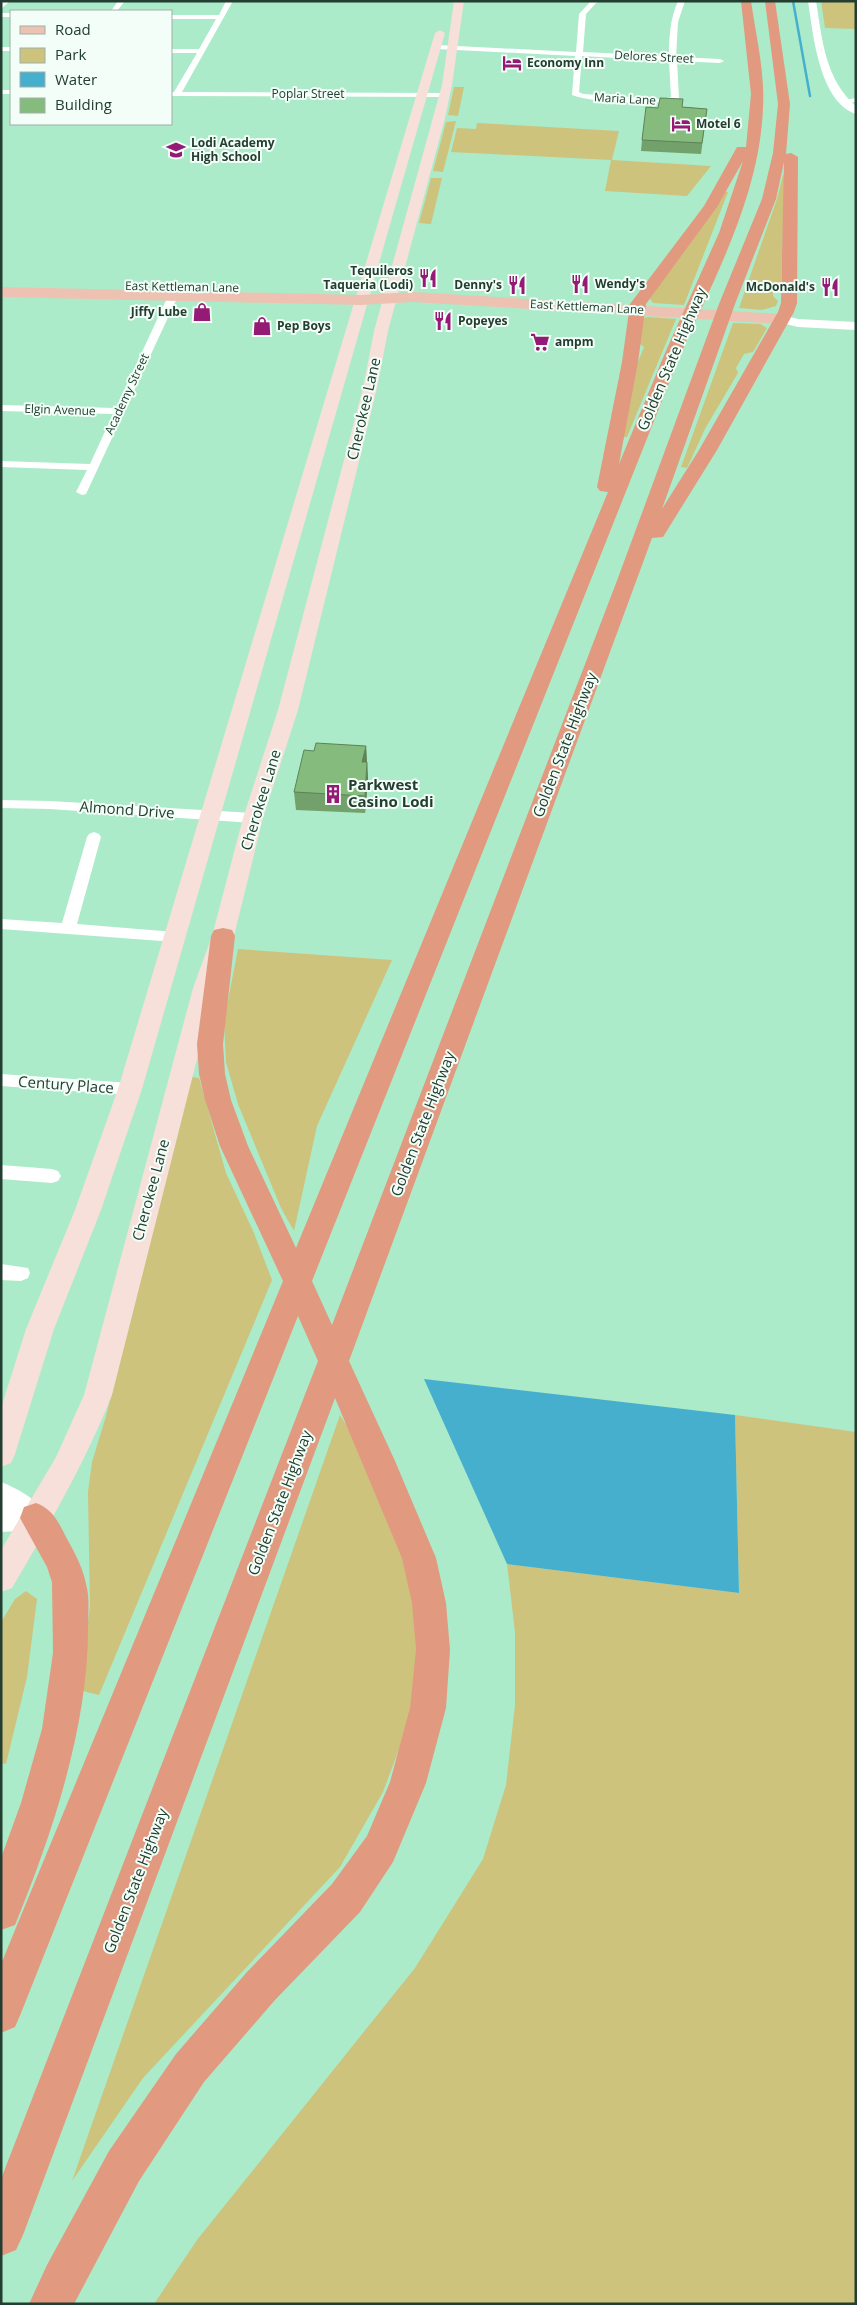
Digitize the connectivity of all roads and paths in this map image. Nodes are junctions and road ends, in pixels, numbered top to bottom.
1 (6, 1) edge
2 (230, 1) edge
3 (459, 1) edge
4 (595, 1) edge
5 (682, 1) edge
6 (746, 1) edge
7 (770, 1) edge
8 (812, 1) edge
9 (1, 7) edge
10 (172, 17) edge
11 (220, 17) junction
12 (442, 21) dead end
13 (437, 47) junction
14 (452, 48) junction
15 (172, 51) edge
16 (201, 51) junction
17 (580, 54) junction
18 (674, 58) junction
19 (720, 60) dead end
20 (174, 94) edge
21 (424, 95) junction
22 (445, 95) junction
23 (856, 100) edge
24 (842, 101) junction
25 (784, 104) junction
26 (856, 111) edge
27 (755, 119) junction
28 (1, 284) edge
29 (1, 292) edge
30 (363, 295) junction
31 (173, 296) junction
32 (392, 297) junction
33 (636, 310) junction
34 (856, 318) edge
35 (782, 319) junction
36 (856, 325) edge
37 (1, 408) edge
38 (120, 411) junction
39 (1, 464) edge
40 (94, 467) junction
41 (310, 479) junction
42 (346, 481) junction
43 (82, 492) dead end
44 (628, 578) junction
45 (582, 579) junction
46 (1, 804) edge
47 (211, 815) junction
48 (253, 818) junction
49 (94, 837) dead end
50 (1, 924) edge
51 (68, 929) junction
52 (223, 936) junction
53 (175, 937) junction
54 (1, 1080) edge
55 (130, 1089) junction
56 (1, 1172) edge
57 (52, 1176) dead end
58 (1, 1272) edge
59 (21, 1274) dead end
60 (1, 1454) edge
61 (1, 1493) edge
62 (36, 1518) junction
63 (1, 1520) edge
64 (1, 1578) edge
65 (1, 1911) edge
66 (1, 2013) edge
67 (1, 2235) edge
68 (51, 2304) edge

1 - 9 street
2 - 11 street
3 - 14 main road, Cherokee Lane
4 - 17 street
5 - 18 street
6 - 27 highway, Golden State Highway
7 - 25 highway, Golden State Highway
8 - 24 street
10 - 11 street
11 - 16 street
12 - 13 main road, Cherokee Lane
13 - 14 street, Delores Street
13 - 21 main road, Cherokee Lane
14 - 17 street, Delores Street
14 - 22 main road, Cherokee Lane
15 - 16 street
16 - 20 street
17 - 18 street, Delores Street
17 - 18 street, Maria Lane
18 - 19 street, Delores Street
20 - 21 street, Poplar Street
21 - 22 street, Poplar Street
21 - 30 main road, Cherokee Lane
22 - 32 main road, Cherokee Lane
23 - 24 street
24 - 26 street
25 - 35 highway
25 - 44 highway, Golden State Highway
27 - 33 highway
27 - 45 highway, Golden State Highway
28 - 30 main road, East Kettleman Lane
29 - 31 main road, East Kettleman Lane
30 - 31 main road, East Kettleman Lane
30 - 32 main road, East Kettleman Lane
30 - 41 main road, Cherokee Lane
31 - 38 street, Academy Street
32 - 33 main road, East Kettleman Lane
32 - 42 main road, Cherokee Lane
33 - 35 main road, East Kettleman Lane
33 - 45 highway
34 - 35 street, East Kettleman Lane
35 - 36 street, East Kettleman Lane
35 - 44 highway
37 - 38 street, Elgin Avenue
38 - 40 street, Academy Street
39 - 40 street
40 - 43 street, Academy Street
41 - 42 main road
41 - 47 main road, Cherokee Lane
42 - 48 main road, Cherokee Lane
44 - 67 highway, Golden State Highway
45 - 66 highway, Golden State Highway
46 - 47 street, Almond Drive
47 - 48 street, Almond Drive
47 - 53 main road, Cherokee Lane
48 - 52 main road, Cherokee Lane
49 - 51 street
50 - 51 street
51 - 53 street
52 - 62 main road, Cherokee Lane
52 - 68 highway
53 - 55 main road, Cherokee Lane
54 - 55 street, Century Place
55 - 60 main road, Cherokee Lane
56 - 57 street
58 - 59 street
61 - 62 street
62 - 63 street
62 - 64 main road, Cherokee Lane
62 - 65 highway

